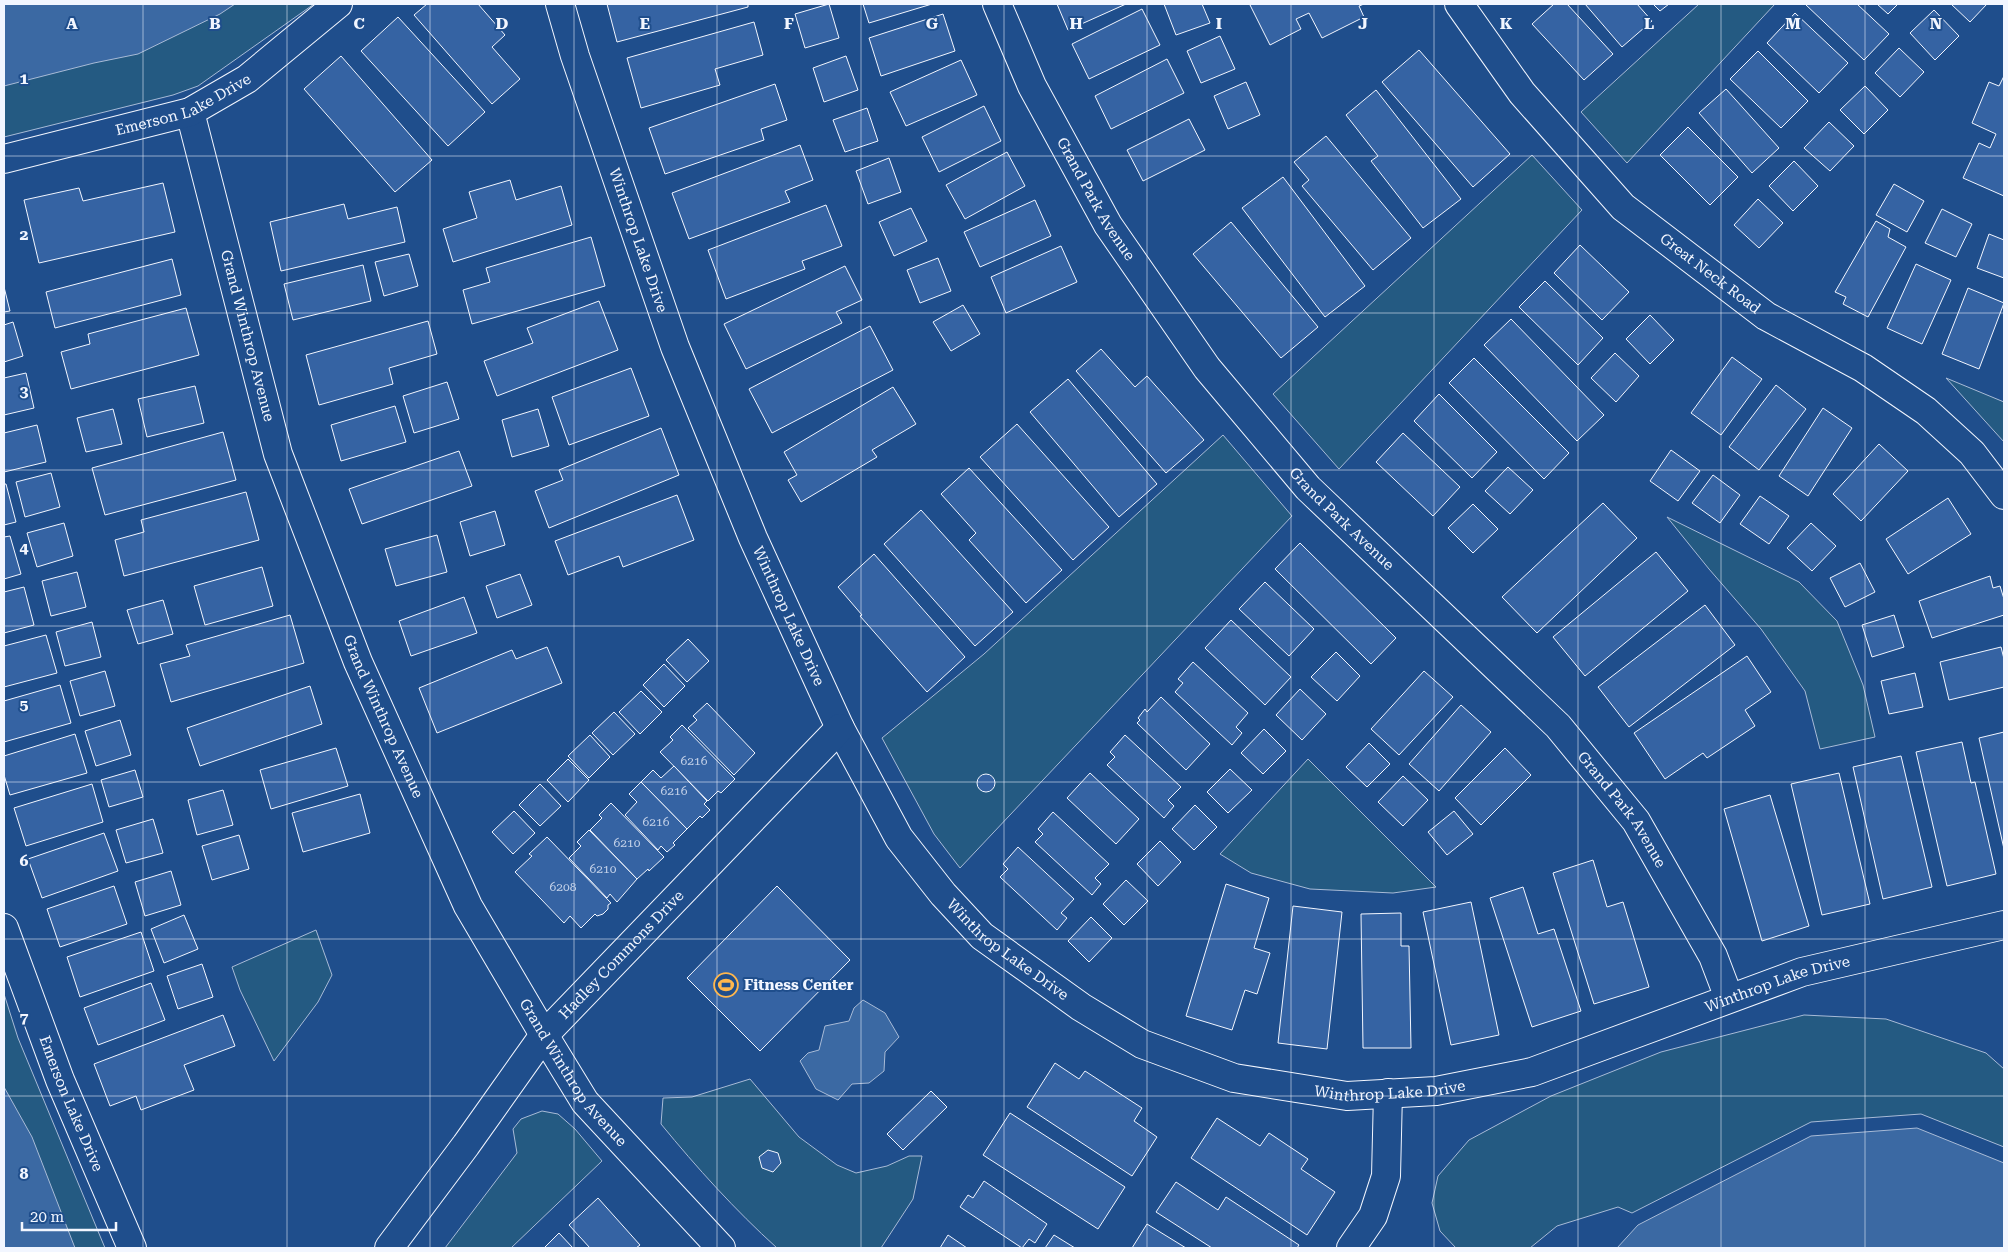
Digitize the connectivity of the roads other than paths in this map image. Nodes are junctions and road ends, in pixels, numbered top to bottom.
1 (338, 4) edge
2 (560, 4) edge
3 (997, 4) edge
4 (1459, 4) edge
5 (190, 112) junction
6 (4, 159) edge
7 (2004, 495) edge
8 (840, 728) junction
9 (2004, 925) edge
10 (4, 928) edge
11 (1729, 998) junction
12 (544, 1035) junction
13 (1388, 1094) junction
14 (132, 1248) edge
15 (389, 1248) edge
16 (721, 1248) edge
17 (1351, 1248) edge

1 - 5 street, Emerson Lake Drive
2 - 8 street, Winthrop Lake Drive
3 - 11 street, Grand Park Avenue
4 - 7 street, Great Neck Road
5 - 6 street, Emerson Lake Drive
5 - 12 street, Grand Winthrop Avenue
8 - 12 street, Hadley Commons Drive
8 - 13 street, Winthrop Lake Drive
9 - 11 street, Winthrop Lake Drive
10 - 14 street, Emerson Lake Drive
11 - 13 street, Winthrop Lake Drive
12 - 15 street, Hadley Commons Drive
12 - 16 street, Grand Winthrop Avenue
13 - 17 street

